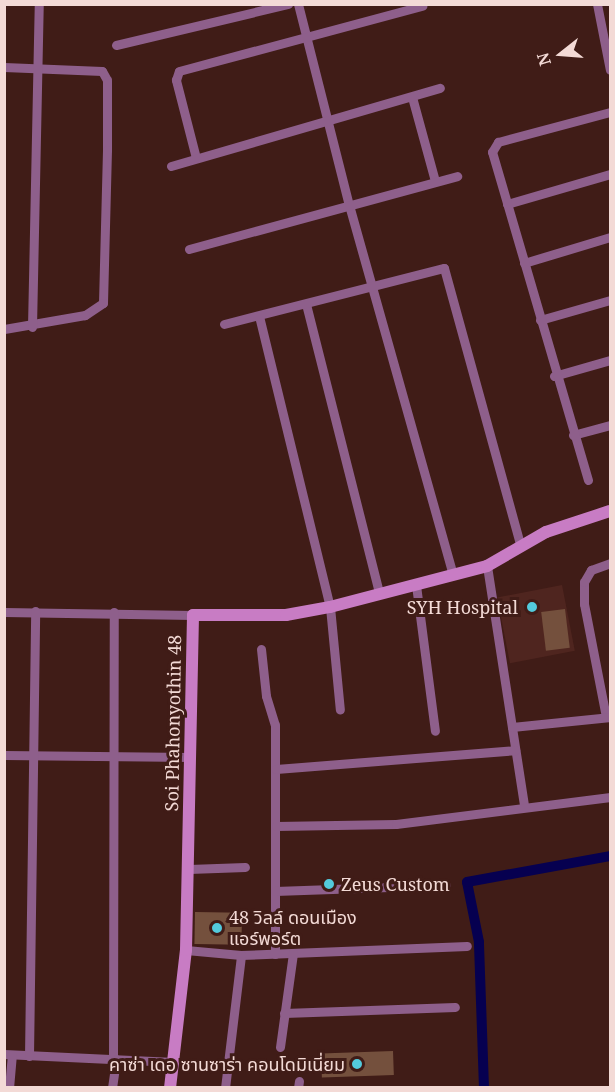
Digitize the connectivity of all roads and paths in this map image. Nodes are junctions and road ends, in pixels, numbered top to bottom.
1 (39, 4) edge
2 (288, 4) edge
3 (298, 4) edge
4 (597, 4) edge
5 (422, 6) edge
6 (307, 37) junction
7 (116, 45) dead end
8 (4, 68) edge
9 (39, 68) junction
10 (610, 70) edge
11 (440, 88) dead end
12 (412, 97) junction
13 (610, 112) edge
14 (327, 123) junction
15 (196, 158) junction
16 (171, 166) dead end
17 (610, 174) edge
18 (457, 176) dead end
19 (435, 182) junction
20 (507, 204) junction
21 (349, 205) junction
22 (610, 237) edge
23 (189, 249) dead end
24 (524, 263) junction
25 (375, 287) junction
26 (610, 300) edge
27 (306, 304) junction
28 (259, 316) junction
29 (540, 320) junction
30 (224, 324) dead end
31 (32, 327) junction
32 (4, 329) edge
33 (610, 360) edge
34 (554, 376) junction
35 (610, 425) edge
36 (573, 435) junction
37 (588, 480) dead end
38 (610, 511) edge
39 (521, 547) junction
40 (610, 563) edge
41 (487, 566) junction
42 (453, 575) junction
43 (416, 585) junction
44 (379, 593) junction
45 (330, 607) junction
46 (35, 611) junction
47 (4, 612) edge
48 (114, 612) junction
49 (193, 615) junction
50 (261, 649) dead end
51 (340, 710) dead end
52 (608, 717) edge
53 (512, 727) junction
54 (435, 730) dead end
55 (515, 750) junction
56 (4, 755) edge
57 (32, 756) junction
58 (111, 756) junction
59 (190, 757) junction
60 (276, 769) junction
61 (610, 797) edge
62 (524, 806) junction
63 (276, 826) junction
64 (245, 867) dead end
65 (189, 869) junction
66 (446, 885) dead end
67 (275, 891) junction
68 (467, 946) dead end
69 (186, 950) junction
70 (293, 953) junction
71 (275, 954) junction
72 (241, 955) junction
73 (455, 1007) dead end
74 (284, 1012) junction
75 (280, 1047) dead end
76 (8, 1055) edge
77 (29, 1056) junction
78 (115, 1059) junction
79 (174, 1062) junction
80 (9, 1088) edge
81 (112, 1088) edge
82 (170, 1088) edge
83 (225, 1088) edge

1 - 9 street
2 - 7 street
3 - 6 street
4 - 10 street
5 - 6 street
6 - 14 street
6 - 15 street
8 - 9 street
9 - 31 street
9 - 31 street
11 - 12 street
12 - 14 street
12 - 19 street
13 - 20 street
14 - 15 street
14 - 21 street
15 - 16 street
17 - 20 street
18 - 19 street
19 - 21 street
20 - 24 street
21 - 23 street
21 - 25 street
22 - 24 street
24 - 29 street
25 - 27 street
25 - 39 street
25 - 42 street
26 - 29 street
27 - 28 street
27 - 44 street
28 - 30 street
28 - 45 street
29 - 34 street
31 - 32 street
33 - 34 street
34 - 36 street
35 - 36 street
36 - 37 street
38 - 39 street, Soi Phahonyothin 48
39 - 41 street, Soi Phahonyothin 48
40 - 52 street
41 - 42 street, Soi Phahonyothin 48
41 - 53 street
42 - 43 street, Soi Phahonyothin 48
43 - 44 street, Soi Phahonyothin 48
43 - 54 street
44 - 45 street, Soi Phahonyothin 48
45 - 49 street, Soi Phahonyothin 48
45 - 51 street
46 - 47 street
46 - 48 street
46 - 57 street
48 - 49 street
48 - 58 street
49 - 59 street, Soi Phahonyothin 48
50 - 60 street
52 - 53 street
53 - 55 street
55 - 60 street
55 - 62 street
56 - 57 street
57 - 58 street
57 - 77 street
58 - 59 street
58 - 78 street
59 - 65 street, Soi Phahonyothin 48
60 - 63 street
61 - 62 street
62 - 63 street
63 - 67 street
64 - 65 street
65 - 69 street, Soi Phahonyothin 48
66 - 67 street
67 - 71 street
68 - 70 street
69 - 72 street
69 - 79 street, Soi Phahonyothin 48
70 - 71 street
70 - 74 street
71 - 72 street
72 - 83 street
73 - 74 street
74 - 75 street
76 - 77 street
76 - 80 street
77 - 78 street
78 - 79 street
78 - 81 street
79 - 82 street, Soi Phahonyothin 48

